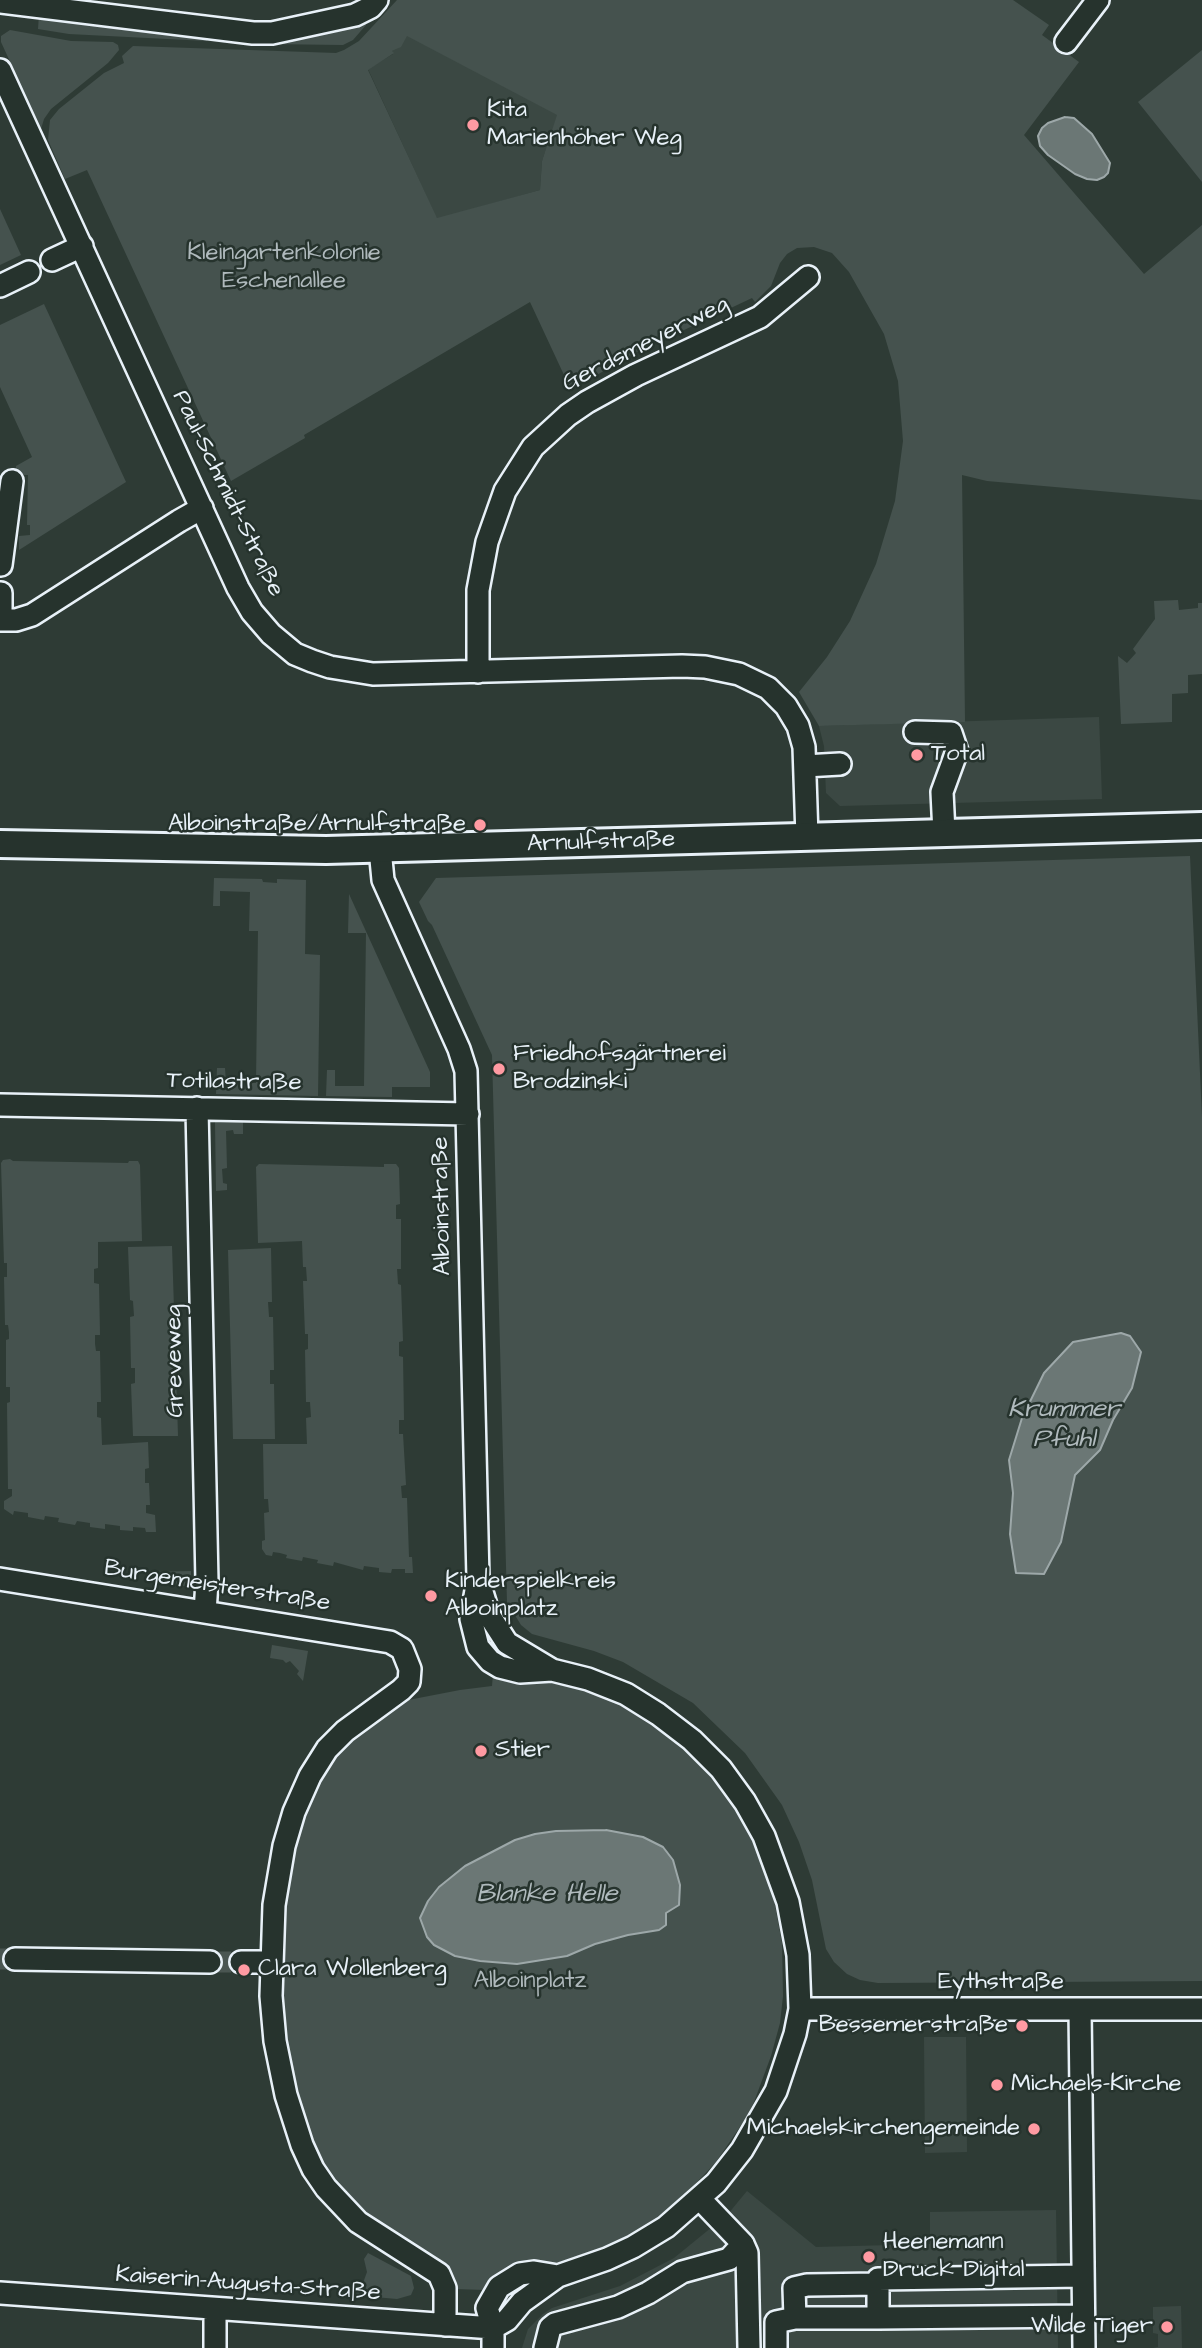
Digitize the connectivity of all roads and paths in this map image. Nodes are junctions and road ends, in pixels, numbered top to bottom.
1 (377, 0) edge
2 (1098, 0) edge
3 (0, 2) edge
4 (1066, 42) dead end
5 (0, 70) edge
6 (82, 246) junction
7 (52, 260) dead end
8 (29, 272) dead end
9 (808, 277) dead end
10 (0, 286) edge
11 (12, 481) dead end
12 (202, 508) junction
13 (1, 565) edge
14 (1, 593) edge
15 (1, 620) edge
16 (480, 676) junction
17 (915, 732) dead end
18 (840, 764) dead end
19 (805, 766) junction
20 (1202, 826) edge
21 (944, 833) junction
22 (807, 837) junction
23 (0, 844) edge
24 (380, 849) junction
25 (0, 1105) edge
26 (197, 1108) junction
27 (468, 1114) junction
28 (0, 1579) edge
29 (205, 1612) junction
30 (15, 1959) tunnel mouth
31 (210, 1962) tunnel mouth
32 (241, 1962) tunnel mouth
33 (271, 1962) junction
34 (800, 2009) junction
35 (1080, 2009) junction
36 (1202, 2009) edge
37 (701, 2199) junction
38 (743, 2244) junction
39 (1083, 2276) junction
40 (878, 2284) junction
41 (0, 2293) edge
42 (215, 2310) junction
43 (1083, 2316) junction
44 (795, 2318) junction
45 (878, 2318) junction
46 (444, 2325) junction
47 (493, 2338) edge
48 (215, 2348) edge
49 (545, 2348) edge
50 (749, 2348) edge
51 (776, 2348) edge
52 (1084, 2348) edge

1 - 3 street
2 - 4 street
5 - 6 street, Paul-Schmidt-Straße
6 - 7 street
6 - 12 street, Paul-Schmidt-Straße
8 - 10 street
9 - 16 street, Gerdsmeyerweg
11 - 13 street
12 - 15 street
12 - 16 street, Paul-Schmidt-Straße
14 - 15 street
16 - 19 street, Paul-Schmidt-Straße
17 - 21 street
18 - 19 street
19 - 22 street, Paul-Schmidt-Straße
20 - 21 main road, Arnulfstraße
21 - 22 main road, Arnulfstraße
22 - 24 main road, Arnulfstraße
23 - 24 main road, Arnulfstraße
24 - 27 street, Alboinstraße
25 - 26 street, Totilastraße
26 - 27 street, Totilastraße
26 - 29 street, Greveweg
27 - 34 street, Alboinstraße
28 - 29 street, Burgemeisterstraße
29 - 33 street, Burgemeisterstraße
30 - 31 street
32 - 33 street
33 - 46 street
34 - 35 street, Eythstraße
34 - 37 street
35 - 36 street, Eythstraße
35 - 39 street
37 - 38 street
37 - 47 street
38 - 49 street
38 - 50 street
39 - 40 street
39 - 43 street
40 - 44 street
40 - 45 street
41 - 42 street, Kaiserin-Augusta-Straße
42 - 46 street, Kaiserin-Augusta-Straße
42 - 48 street
43 - 45 street
43 - 52 street
44 - 45 street
44 - 51 street
46 - 47 street, Kaiserin-Augusta-Straße

